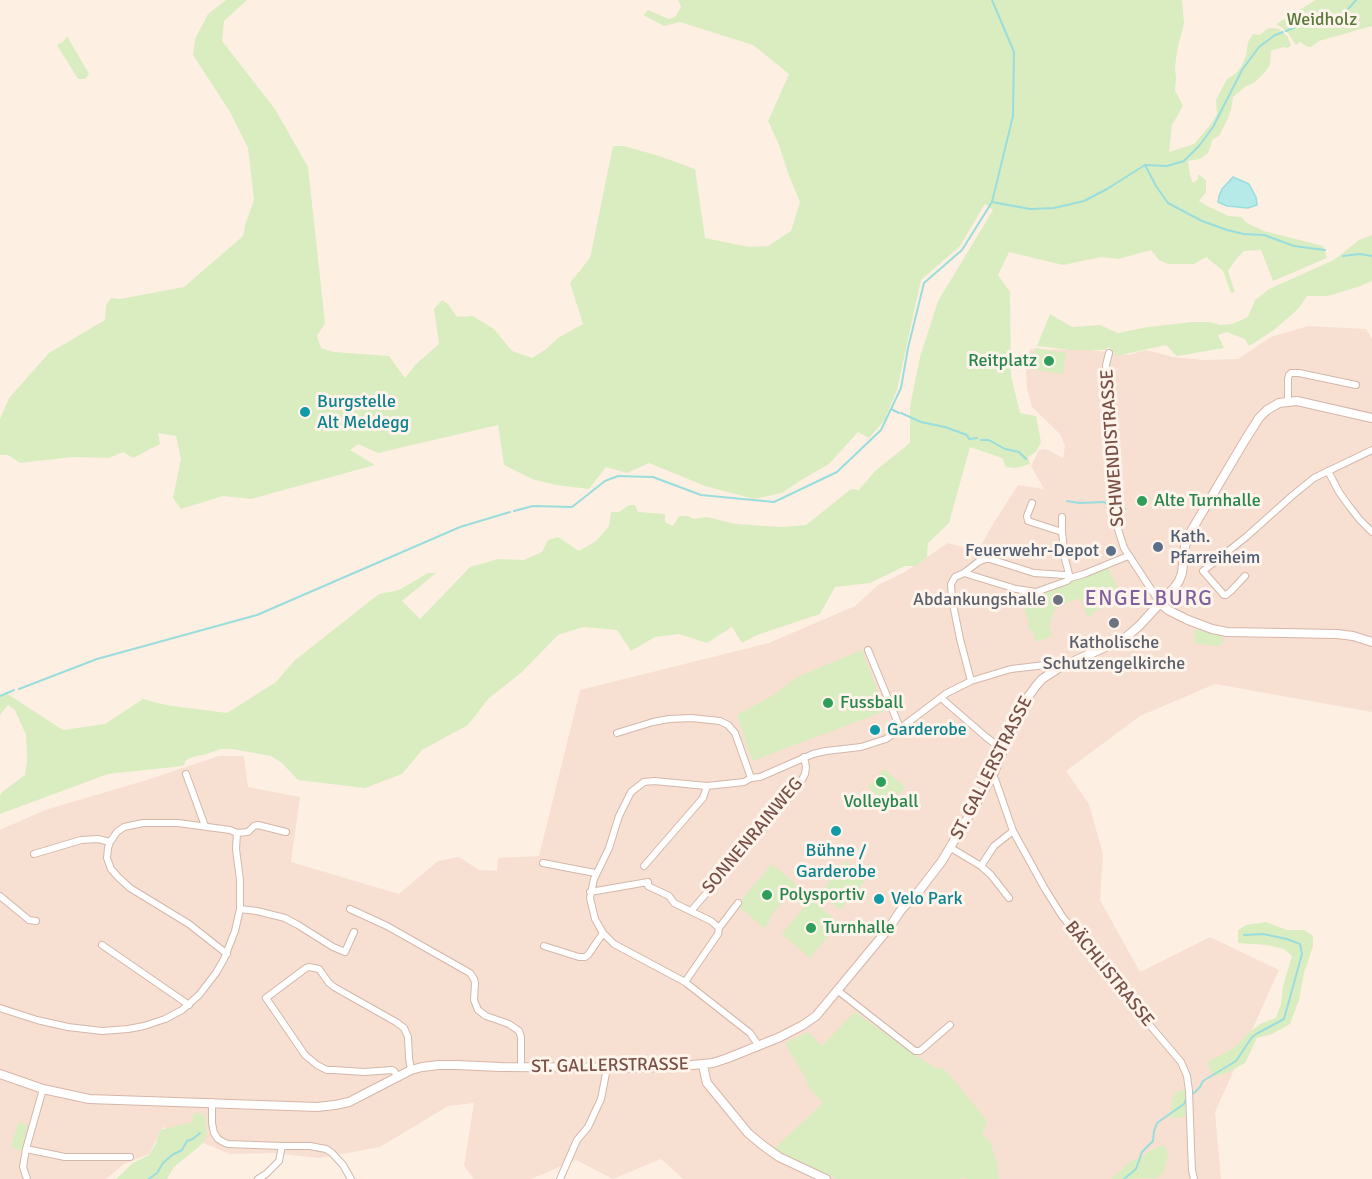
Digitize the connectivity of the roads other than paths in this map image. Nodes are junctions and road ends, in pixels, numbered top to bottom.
1 (1109, 353) dead end
2 (1356, 385) dead end
3 (1288, 401) junction
4 (1372, 418) edge
5 (1372, 450) edge
6 (1328, 471) junction
7 (1032, 503) dead end
8 (1062, 517) dead end
9 (1062, 532) junction
10 (1372, 532) edge
11 (1128, 556) junction
12 (964, 573) junction
13 (1245, 576) dead end
14 (1070, 578) junction
15 (1160, 603) junction
16 (1372, 642) edge
17 (868, 650) dead end
18 (1059, 668) junction
19 (971, 681) junction
20 (940, 698) junction
21 (900, 728) junction
22 (617, 733) dead end
23 (1003, 750) junction
24 (804, 757) junction
25 (186, 774) dead end
26 (992, 777) junction
27 (751, 778) junction
28 (707, 786) junction
29 (205, 826) junction
30 (1013, 831) junction
31 (237, 832) junction
32 (286, 832) dead end
33 (110, 842) junction
34 (951, 848) junction
35 (34, 854) dead end
36 (543, 863) dead end
37 (644, 866) dead end
38 (981, 866) junction
39 (595, 873) junction
40 (590, 892) junction
41 (0, 896) edge
42 (1009, 898) dead end
43 (738, 903) dead end
44 (240, 909) junction
45 (350, 909) dead end
46 (691, 911) junction
47 (36, 921) dead end
48 (719, 928) junction
49 (354, 932) dead end
50 (603, 933) junction
51 (102, 945) dead end
52 (544, 946) dead end
53 (227, 954) junction
54 (685, 982) junction
55 (837, 990) junction
56 (189, 1005) junction
57 (0, 1008) edge
58 (950, 1025) dead end
59 (759, 1046) junction
60 (704, 1064) junction
61 (521, 1067) junction
62 (607, 1068) junction
63 (411, 1070) junction
64 (0, 1074) edge
65 (398, 1077) junction
66 (43, 1089) junction
67 (212, 1102) junction
68 (282, 1146) junction
69 (26, 1149) junction
70 (130, 1157) dead end
71 (27, 1179) edge
72 (258, 1179) edge
73 (351, 1179) edge
74 (560, 1179) edge
75 (826, 1179) edge
76 (1194, 1179) edge

1 - 11 street, SCHWENDISTRASSE
2 - 3 street
3 - 4 street
3 - 15 street, ST. GALLERSTRASSE
5 - 6 street
6 - 10 street
6 - 13 street
7 - 9 street
8 - 9 street
9 - 14 street
11 - 14 street
11 - 15 street, SCHWENDISTRASSE
12 - 14 street
12 - 14 street
12 - 19 street
15 - 16 street
15 - 18 street, ST. GALLERSTRASSE
17 - 21 street
18 - 19 street
18 - 23 street, ST. GALLERSTRASSE
19 - 20 street
20 - 21 street
20 - 23 street
21 - 24 street
22 - 27 street
23 - 26 street, ST. GALLERSTRASSE
24 - 27 street
24 - 46 street, SONNENRAINWEG
25 - 29 street
26 - 30 street, BÄCHLISTRASSE
26 - 34 street, ST. GALLERSTRASSE
27 - 28 street
28 - 37 street
28 - 39 street
29 - 31 street
29 - 33 street
30 - 38 street
30 - 76 street, BÄCHLISTRASSE
31 - 32 street
31 - 44 street
33 - 35 street
33 - 53 street
34 - 38 street
34 - 55 street, ST. GALLERSTRASSE
36 - 39 street
38 - 42 street
39 - 40 street
40 - 46 street
40 - 50 street
41 - 47 street
43 - 48 street
44 - 49 street
44 - 53 street
45 - 61 street
46 - 48 street
48 - 54 street
50 - 52 street
50 - 54 street
51 - 56 street
53 - 56 street
54 - 59 street
55 - 58 street
55 - 59 street, ST. GALLERSTRASSE
56 - 57 street
59 - 60 street, ST. GALLERSTRASSE
60 - 62 street, ST. GALLERSTRASSE
60 - 75 street
61 - 62 street, ST. GALLERSTRASSE
61 - 63 street, ST. GALLERSTRASSE
62 - 74 street
63 - 65 street, ST. GALLERSTRASSE
63 - 65 street
64 - 66 street, ST. GALLERSTRASSE
65 - 67 street, ST. GALLERSTRASSE
66 - 67 street, ST. GALLERSTRASSE
66 - 69 street
67 - 68 street
68 - 72 street
68 - 73 street
69 - 70 street
69 - 71 street

